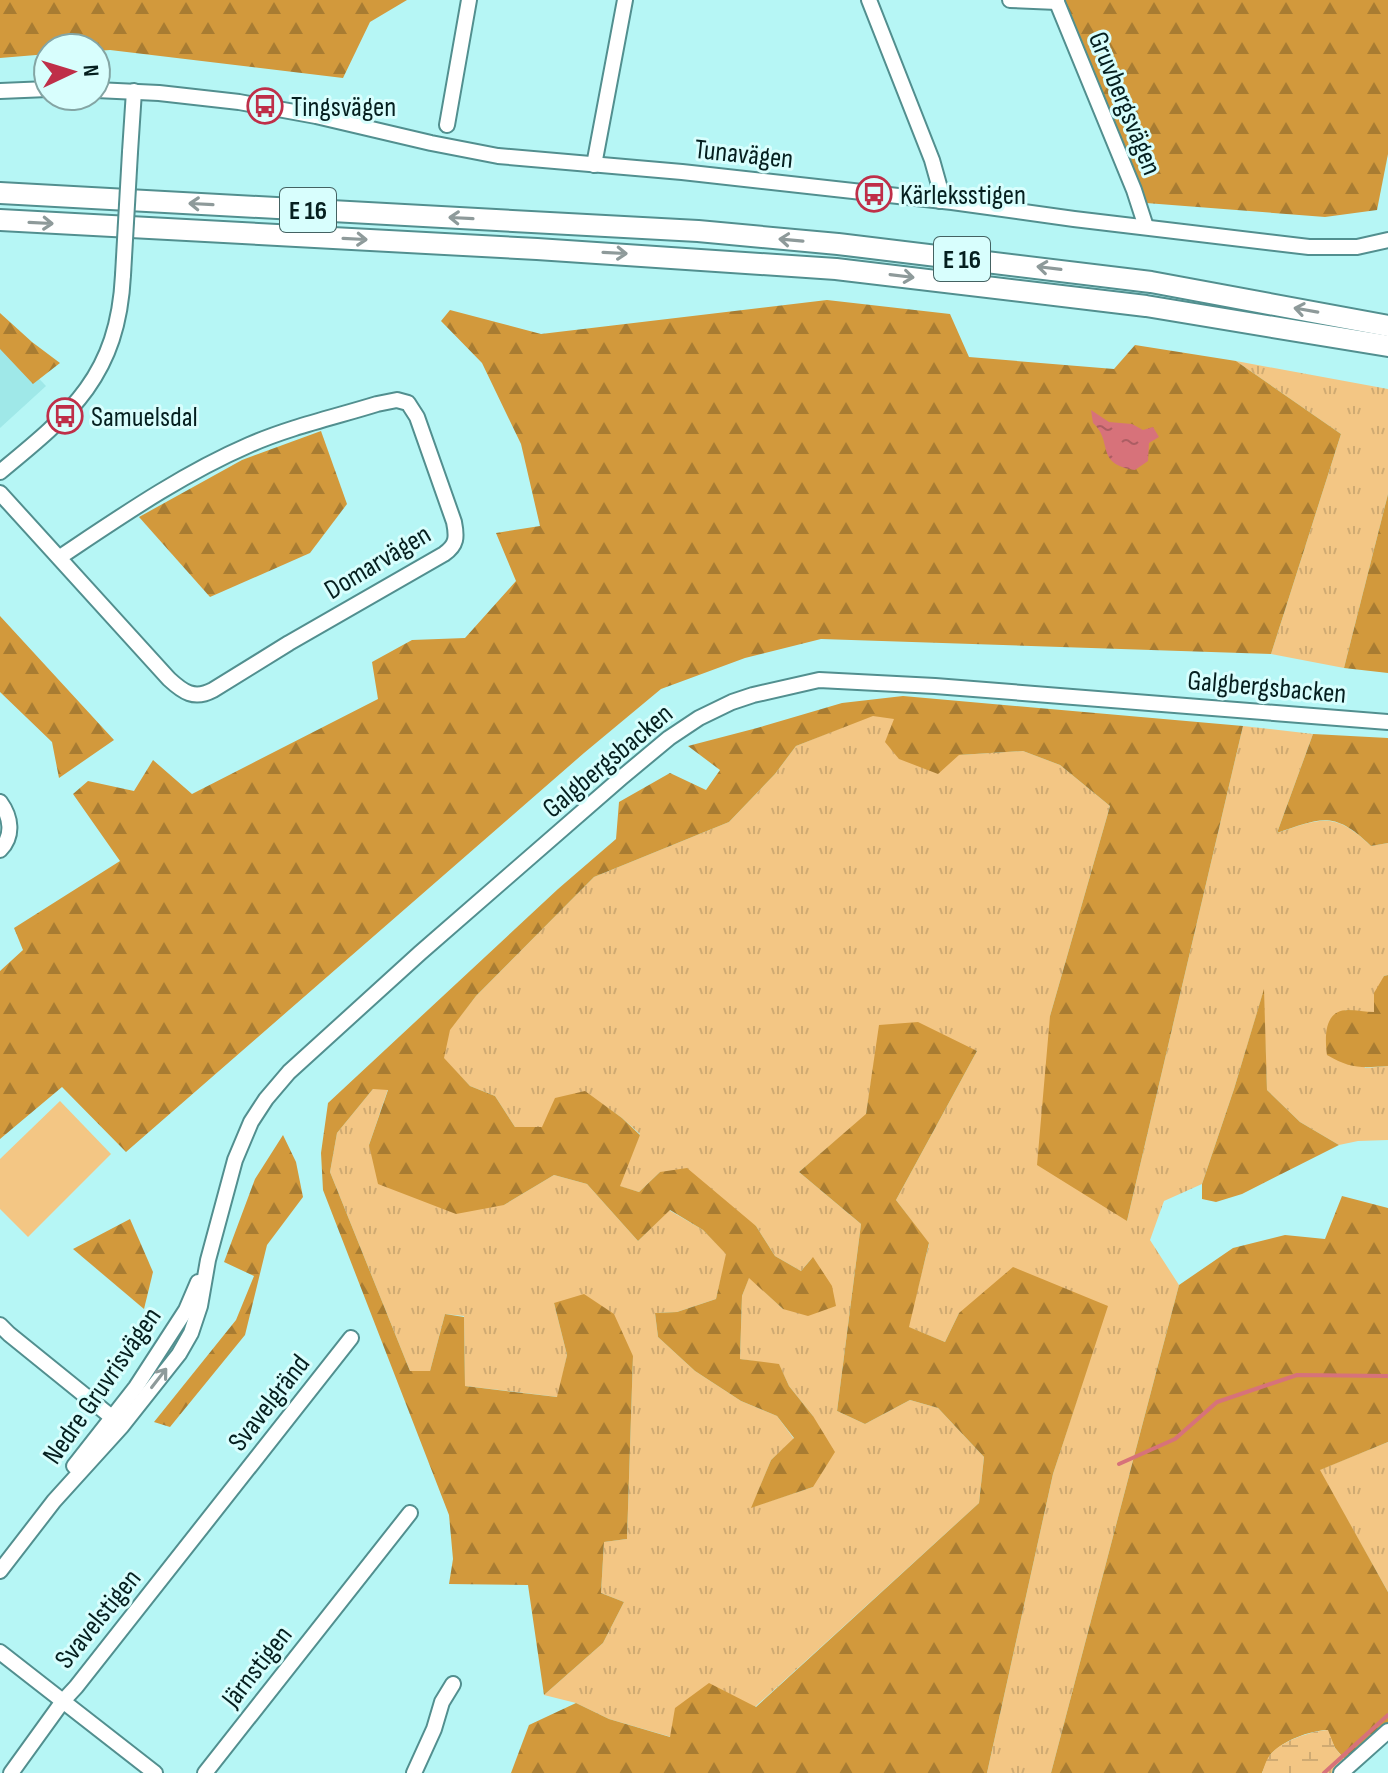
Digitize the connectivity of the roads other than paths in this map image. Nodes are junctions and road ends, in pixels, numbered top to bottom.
1 (469, 0) edge
2 (625, 0) edge
3 (869, 0) edge
4 (1010, 0) edge
5 (1057, 1) edge
6 (32, 90) edge
7 (112, 90) edge
8 (0, 91) edge
9 (134, 91) junction
10 (447, 125) dead end
11 (594, 165) junction
12 (0, 193) edge
13 (940, 201) junction
14 (0, 220) edge
15 (1146, 227) junction
16 (1388, 240) edge
17 (1388, 326) edge
18 (1388, 346) edge
19 (0, 472) edge
20 (0, 493) edge
21 (60, 557) junction
22 (1388, 722) edge
23 (0, 802) edge
24 (0, 850) edge
25 (208, 1260) joint
26 (0, 1325) edge
27 (351, 1338) dead end
28 (118, 1422) junction
29 (226, 1497) joint
30 (410, 1513) dead end
31 (0, 1571) edge
32 (0, 1652) edge
33 (453, 1684) dead end
34 (63, 1701) junction
35 (1388, 1731) edge
36 (11, 1773) edge
37 (155, 1773) edge
38 (205, 1773) edge
39 (414, 1773) edge
40 (1341, 1773) edge

1 - 10 street
2 - 11 street
3 - 13 street
4 - 5 street
5 - 15 street, Gruvbergsvägen
6 - 8 street
7 - 9 street, Tunavägen
9 - 11 street, Tunavägen
9 - 19 street, bridge
11 - 13 street, Tunavägen
17 -> 12 highway, E 16
13 - 15 street, Tunavägen
14 -> 18 highway, E 16
15 - 16 street, Tunavägen
20 - 21 street, Domarvägen
21 - 21 street, Domarvägen
22 - 25 street, Galgbergsbacken
23 - 24 street
25 - 28 street, Nedre Gruvrisvägen
26 - 28 street
27 - 29 street, Svavelgränd
28 - 31 street, Nedre Gruvrisvägen
29 - 34 street, Svavelstigen
30 - 38 street, Järnstigen
32 - 34 street
33 - 39 street
34 - 36 street, Svavelstigen
34 - 37 street
35 - 40 street

